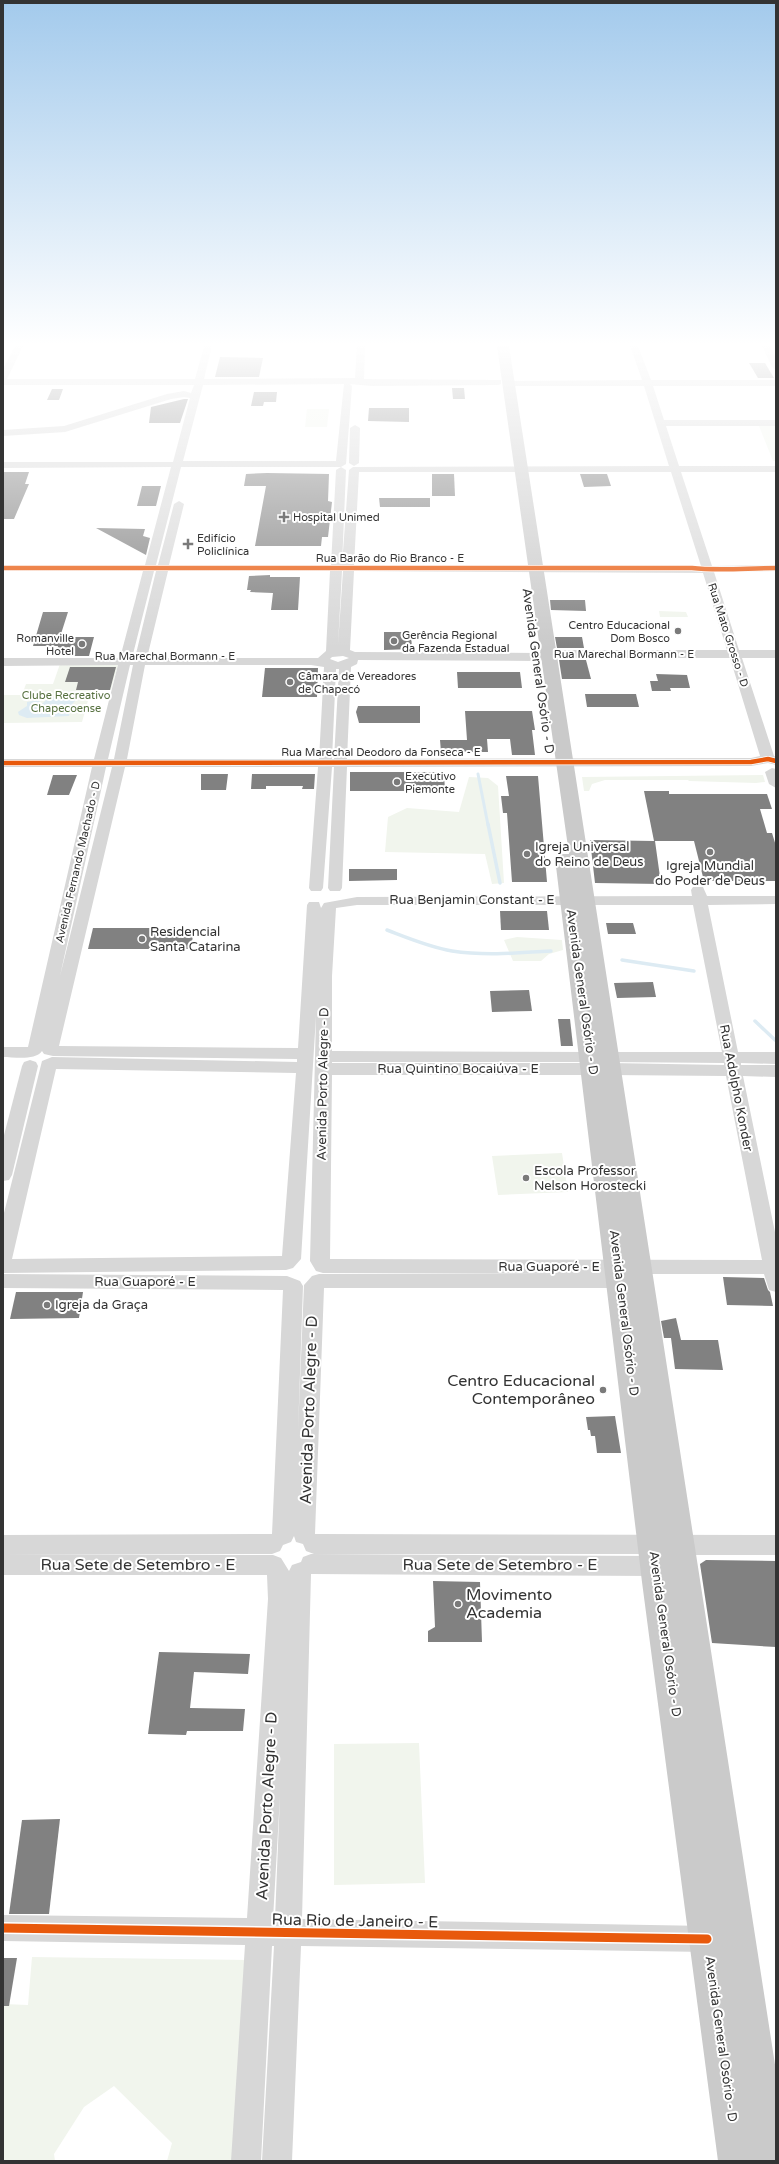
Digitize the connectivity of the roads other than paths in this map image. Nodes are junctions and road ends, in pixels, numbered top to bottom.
1 (186, 447) edge
2 (187, 447) edge
3 (343, 447) edge
4 (356, 447) edge
5 (513, 447) edge
6 (669, 447) edge
7 (3, 465) edge
8 (776, 465) edge
9 (340, 466) junction
10 (182, 467) junction
11 (356, 467) junction
12 (516, 467) junction
13 (675, 467) junction
14 (3, 468) edge
15 (776, 469) edge
16 (184, 479) dead end
17 (181, 494) dead end
18 (353, 509) junction
19 (340, 510) junction
20 (3, 568) edge
21 (776, 568) edge
22 (708, 570) junction
23 (148, 571) junction
24 (161, 571) junction
25 (337, 571) junction
26 (350, 571) junction
27 (530, 571) junction
28 (3, 573) edge
29 (776, 573) edge
30 (776, 654) edge
31 (3, 657) edge
32 (339, 658) junction
33 (543, 659) junction
34 (736, 659) junction
35 (127, 660) junction
36 (141, 660) junction
37 (3, 662) edge
38 (776, 663) edge
39 (3, 762) edge
40 (100, 766) junction
41 (119, 766) junction
42 (325, 766) junction
43 (342, 766) junction
44 (558, 766) junction
45 (770, 768) edge
46 (3, 770) edge
47 (316, 888) joint
48 (776, 890) edge
49 (577, 895) junction
50 (699, 895) junction
51 (331, 899) junction
52 (776, 900) edge
53 (3, 1052) edge
54 (41, 1057) junction
55 (776, 1058) edge
56 (304, 1061) junction
57 (324, 1062) junction
58 (3, 1063) edge
59 (600, 1063) junction
60 (731, 1064) junction
61 (776, 1071) edge
62 (3, 1175) edge
63 (3, 1257) edge
64 (289, 1261) junction
65 (3, 1266) edge
66 (775, 1273) edge
67 (630, 1274) junction
68 (309, 1277) junction
69 (3, 1281) edge
70 (3, 1545) edge
71 (776, 1545) edge
72 (663, 1552) junction
73 (292, 1554) junction
74 (3, 1566) edge
75 (282, 1755) junction
76 (3, 1928) edge
77 (259, 1932) junction
78 (288, 1933) junction
79 (707, 1939) junction
80 (723, 2053) junction
81 (767, 2078) edge
82 (246, 2161) edge
83 (277, 2161) edge
84 (737, 2161) edge
85 (771, 2161) edge

1 - 10 street
2 - 10 street
3 - 9 street, Avenida Porto Alegre - D
4 - 11 street, Avenida Porto Alegre - D
5 - 12 main road, Avenida General Osório - D
6 - 13 street, Rua Mato Grosso - D
7 - 10 street
8 - 13 street
9 - 10 street
9 - 11 street
9 - 19 street, Avenida Porto Alegre - D
10 - 14 street
10 - 16 street
10 - 23 street, Avenida Fernando Machado - D
11 - 12 street
11 - 18 street, Avenida Porto Alegre - D
12 - 13 street
12 - 27 main road, Avenida General Osório - D
13 - 15 street
13 - 22 street, Rua Mato Grosso - D
17 - 24 street, Avenida Fernando Machado - D
18 - 19 street
18 - 26 street, Avenida Porto Alegre - D
19 - 25 street, Avenida Porto Alegre - D
20 - 23 street, Rua Barão do Rio Branco - E
21 - 22 street, Rua Barão do Rio Branco - E
22 - 27 street, Rua Barão do Rio Branco - E
22 - 29 street, Rua Barão do Rio Branco - E
22 - 34 street, Rua Mato Grosso - D
23 - 24 street, Rua Barão do Rio Branco - E
23 - 28 street, Rua Barão do Rio Branco - E
23 - 35 street, Avenida Fernando Machado - D
24 - 25 street, Rua Barão do Rio Branco - E
24 - 36 street, Avenida Fernando Machado - D
25 - 26 street, Rua Barão do Rio Branco - E
25 - 32 street, Avenida Porto Alegre - D
26 - 27 street, Rua Barão do Rio Branco - E
26 - 32 street, Avenida Porto Alegre - D
27 - 33 main road, Avenida General Osório - D
30 - 34 street, Rua Marechal Bormann - E
31 - 35 street, Rua Marechal Bormann - E
32 - 33 street, Rua Marechal Bormann - E
32 - 36 street, Rua Marechal Bormann - E
32 - 42 street, Avenida Porto Alegre - D
32 - 43 street, Avenida Porto Alegre - D
33 - 34 street, Rua Marechal Bormann - E
33 - 44 main road, Avenida General Osório - D
34 - 38 street, Rua Marechal Bormann - E
34 - 45 street, Rua Mato Grosso - D
35 - 36 street, Rua Marechal Bormann - E
35 - 37 street, Rua Marechal Bormann - E
35 - 40 street, Avenida Fernando Machado - D
36 - 41 street, Avenida Fernando Machado - D
39 - 40 street, Rua Marechal Deodoro da Fonseca - E
40 - 41 street, Rua Marechal Deodoro da Fonseca - E
40 - 46 street, Rua Marechal Deodoro da Fonseca - E
40 - 54 street, Avenida Fernando Machado - D
41 - 42 street, Rua Marechal Deodoro da Fonseca - E
41 - 54 street, Avenida Fernando Machado - D
42 - 43 street, Rua Marechal Deodoro da Fonseca - E
42 - 47 street, Avenida Porto Alegre - D
43 - 44 street, Rua Marechal Deodoro da Fonseca - E
43 - 51 street, Avenida Porto Alegre - D
44 - 45 street, Rua Marechal Deodoro da Fonseca - E
44 - 49 main road, Avenida General Osório - D
47 - 51 street, Rua Benjamin Constant - E
48 - 50 street, Rua Benjamin Constant - E
49 - 50 street, Rua Benjamin Constant - E
49 - 51 street, Rua Benjamin Constant - E
49 - 59 main road, Avenida General Osório - D
50 - 52 street, Rua Benjamin Constant - E
50 - 60 street, Rua Adolpho Konder
51 - 56 street, Avenida Porto Alegre - D
51 - 57 street, Avenida Porto Alegre - D
53 - 54 street
54 - 56 street
54 - 58 street
54 - 62 street, Avenida Fernando Machado - D
54 - 63 street, Avenida Fernando Machado - D
55 - 60 street, Rua Quintino Bocaiúva - E
56 - 64 street, Avenida Porto Alegre - D
57 - 59 street, Rua Quintino Bocaiúva - E
57 - 68 street, Avenida Porto Alegre - D
59 - 60 street, Rua Quintino Bocaiúva - E
59 - 67 main road, Avenida General Osório - D
60 - 61 street, Rua Quintino Bocaiúva - E
60 - 66 street, Rua Adolpho Konder
64 - 65 street, Rua Guaporé - E
64 - 68 street, Avenida Porto Alegre - D
64 - 68 street, Rua Guaporé - E
66 - 67 street, Rua Guaporé - E
67 - 68 street, Rua Guaporé - E
67 - 72 main road, Avenida General Osório - D
68 - 69 street, Rua Guaporé - E
68 - 73 street, Avenida Porto Alegre - D
70 - 73 street, Rua Sete de Setembro - E
71 - 72 street, Rua Sete de Setembro - E
72 - 73 street, Rua Sete de Setembro - E
72 - 79 main road, Avenida General Osório - D
72 - 81 main road, Avenida General Osório - D
73 - 74 street, Rua Sete de Setembro - E
73 - 75 street, Avenida Porto Alegre - D
75 - 77 street, Avenida Porto Alegre - D
75 - 78 street, Avenida Porto Alegre - D
76 - 77 street, Rua Rio de Janeiro - E
77 - 78 street, Rua Rio de Janeiro - E
77 - 82 street, Avenida Porto Alegre - D
78 - 79 street, Rua Rio de Janeiro - E
78 - 83 street, Avenida Porto Alegre - D
79 - 80 main road, Avenida General Osório - D
80 - 81 street
80 - 84 main road, Avenida General Osório - D
81 - 85 main road, Avenida General Osório - D

